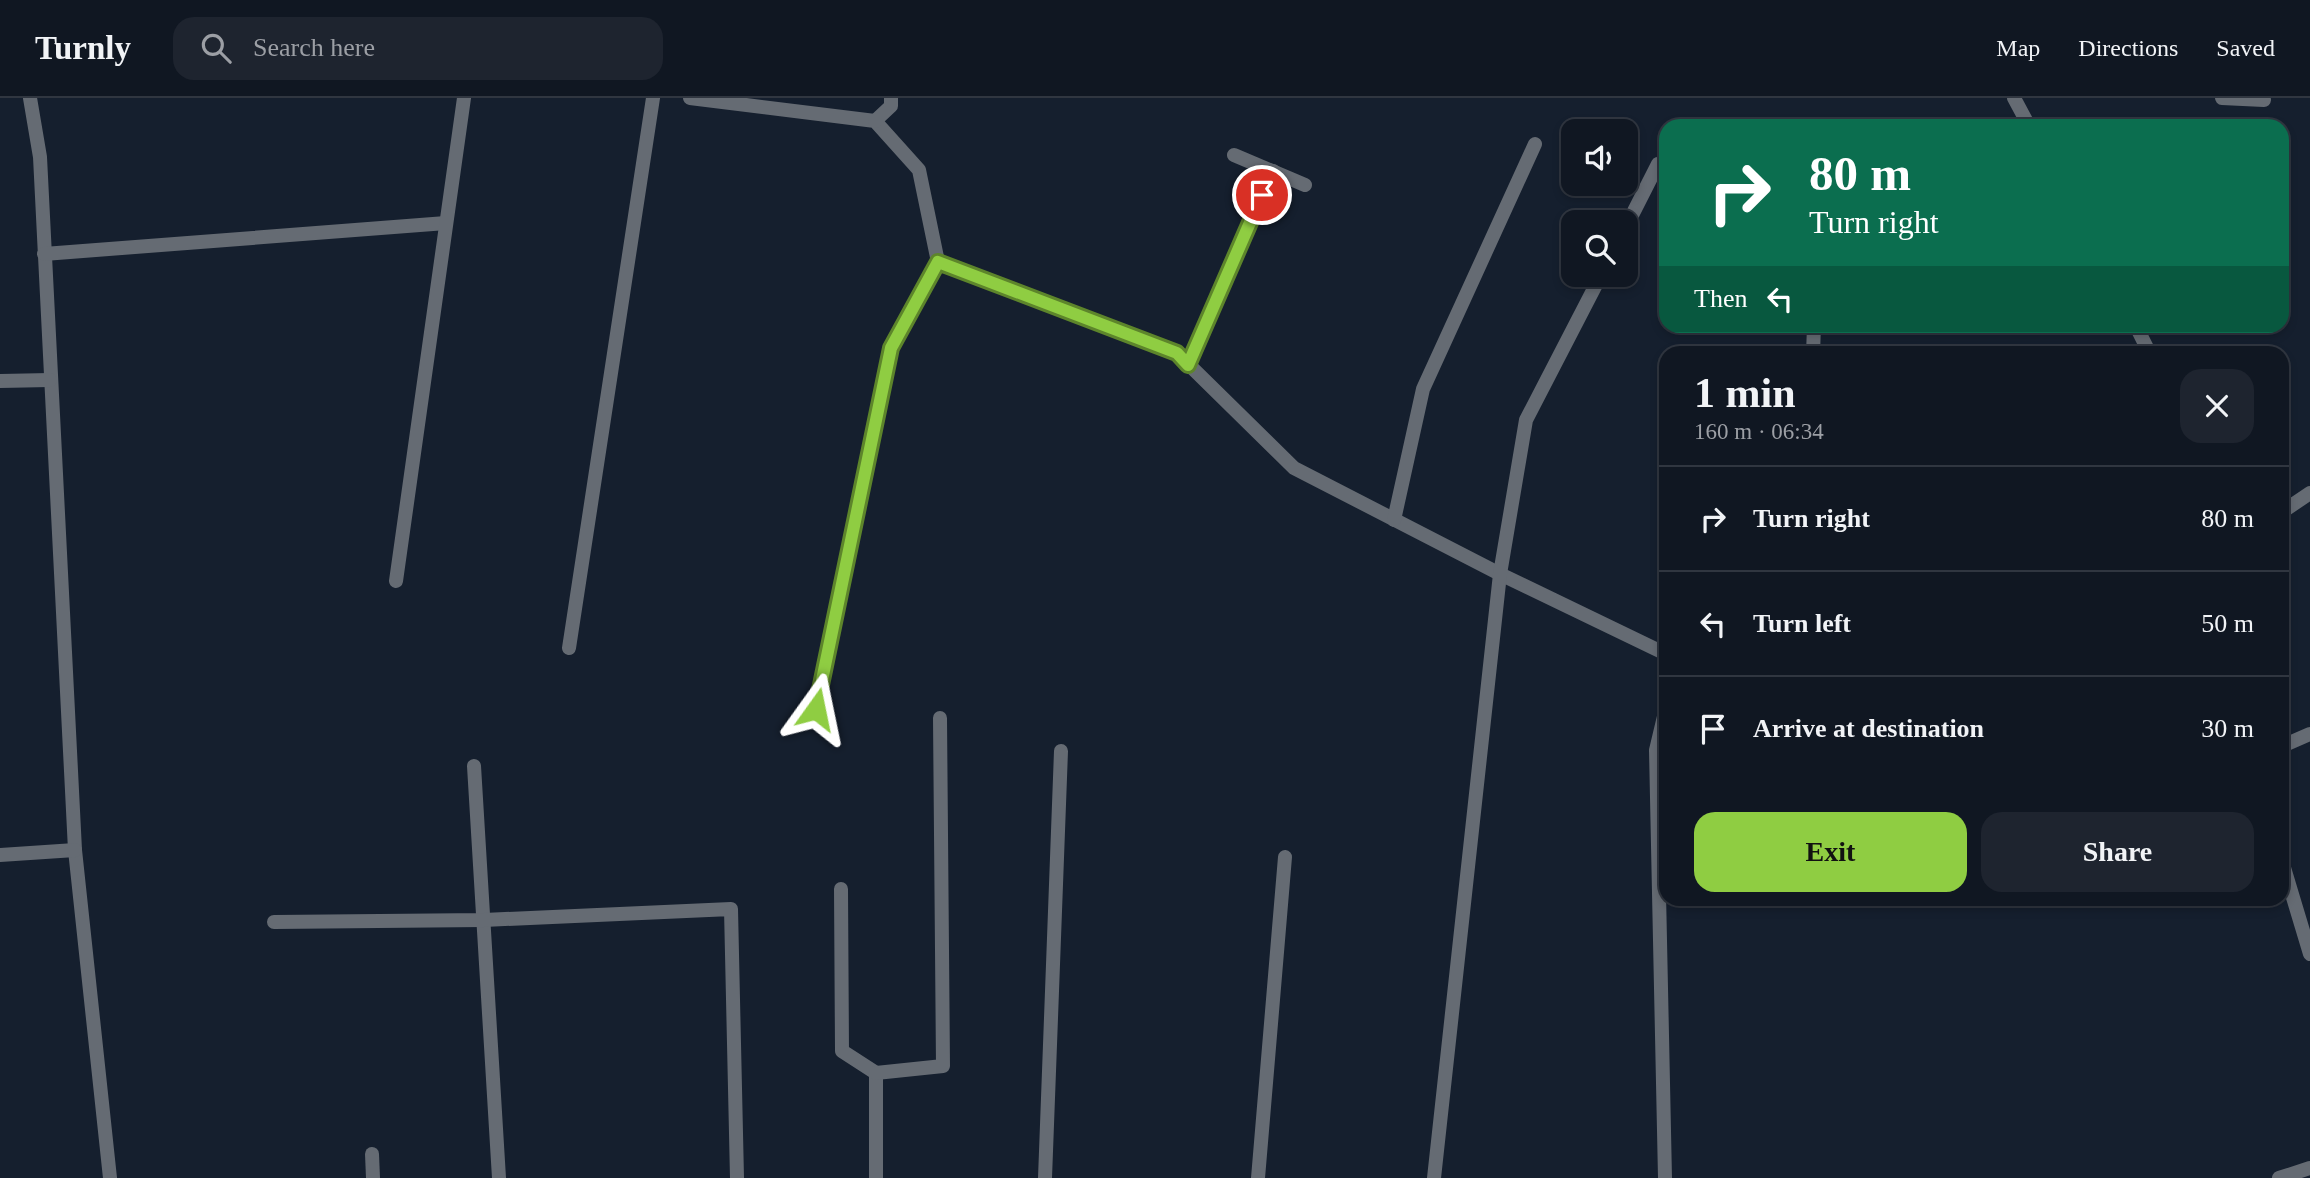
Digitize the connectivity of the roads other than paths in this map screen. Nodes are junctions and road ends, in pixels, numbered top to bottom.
1 (30, 98) edge
2 (464, 98) edge
3 (653, 98) edge
4 (690, 98) edge
5 (891, 98) edge
6 (2014, 98) edge
7 (2222, 98) edge
8 (2264, 100) dead end
9 (2025, 119) edge
10 (875, 121) junction
11 (1535, 144) dead end
12 (1234, 155) dead end
13 (1658, 164) dead end
14 (1273, 171) junction
15 (1305, 185) dead end
16 (1635, 210) edge
17 (446, 223) junction
18 (44, 254) junction
19 (938, 262) junction
20 (1595, 287) edge
21 (1188, 365) junction
22 (50, 380) junction
23 (0, 382) edge
24 (2310, 493) edge
25 (2289, 507) edge
26 (1394, 520) junction
27 (1500, 574) junction
28 (396, 581) dead end
29 (569, 648) dead end
30 (1659, 651) edge
31 (816, 709) dead end
32 (940, 718) dead end
33 (2310, 734) edge
34 (1659, 737) edge
35 (2289, 743) edge
36 (1061, 751) dead end
37 (474, 765) dead end
38 (75, 850) junction
39 (0, 855) edge
40 (1285, 857) dead end
41 (2289, 884) edge
42 (841, 889) dead end
43 (1659, 893) edge
44 (1659, 906) edge
45 (484, 920) junction
46 (274, 922) dead end
47 (2310, 954) edge
48 (876, 1073) junction
49 (372, 1154) dead end
50 (2310, 1168) edge
51 (110, 1178) edge
52 (373, 1178) edge
53 (499, 1178) edge
54 (737, 1178) edge
55 (876, 1178) edge
56 (1045, 1178) edge
57 (1258, 1178) edge
58 (1434, 1178) edge
59 (1665, 1178) edge
60 (2279, 1178) edge

1 - 18 street
2 - 17 street
3 - 29 street
4 - 10 street
5 - 10 street
6 - 9 street
7 - 8 street
10 - 19 street
11 - 26 street
12 - 14 street
13 - 16 street
14 - 15 street
14 - 21 street
17 - 18 street
17 - 28 street
18 - 22 street
19 - 21 street
19 - 31 street
20 - 27 street
21 - 26 street
22 - 23 street
22 - 38 street
24 - 25 street
26 - 27 street
27 - 30 street
27 - 58 street
32 - 48 street
33 - 35 street
34 - 43 street
36 - 56 street
37 - 45 street
38 - 39 street
38 - 51 street
40 - 57 street
41 - 47 street
42 - 48 street
44 - 59 street
45 - 46 street
45 - 53 street
45 - 54 street
48 - 55 street
49 - 52 street
50 - 60 street

